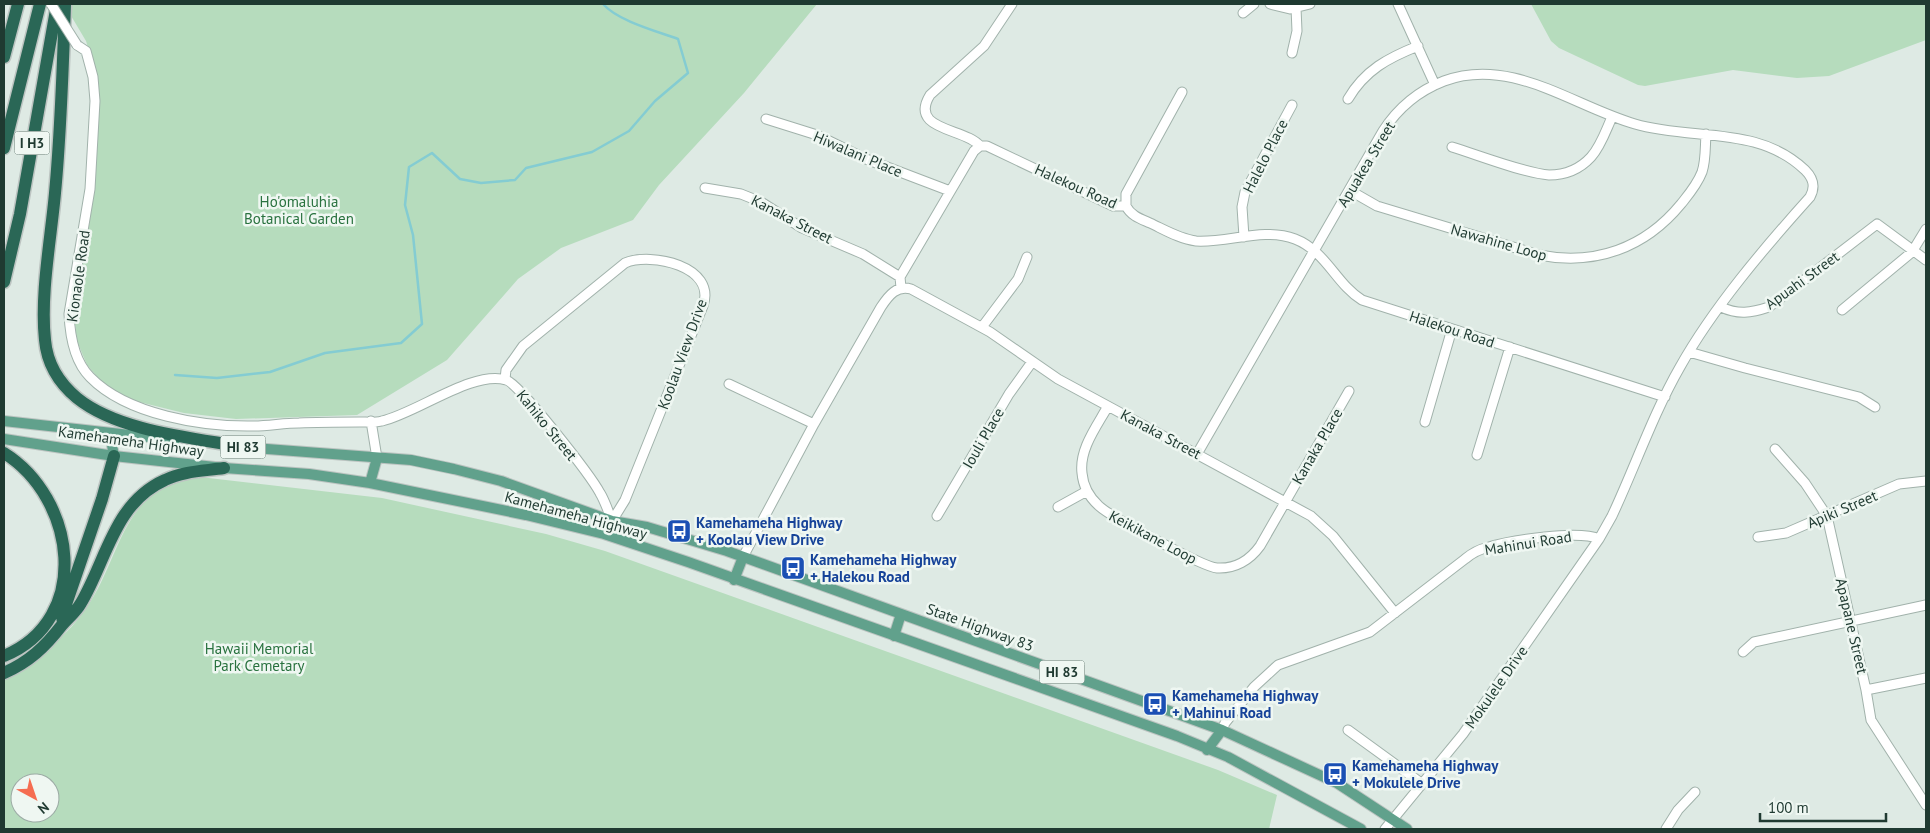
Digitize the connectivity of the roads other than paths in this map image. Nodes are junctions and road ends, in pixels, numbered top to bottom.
1 (18, 4) edge
2 (40, 4) edge
3 (51, 4) edge
4 (57, 4) edge
5 (65, 4) edge
6 (1012, 4) edge
7 (1254, 4) edge
8 (1270, 4) edge
9 (1310, 4) edge
10 (1398, 4) edge
11 (1296, 8) junction
12 (1243, 13) dead end
13 (1418, 46) junction
14 (1292, 53) dead end
15 (4, 57) edge
16 (1435, 85) junction
17 (1182, 92) dead end
18 (1348, 99) dead end
19 (1292, 105) dead end
20 (1612, 116) junction
21 (766, 119) dead end
22 (1706, 134) junction
23 (980, 146) junction
24 (1452, 147) dead end
25 (4, 148) edge
26 (705, 188) dead end
27 (1349, 190) junction
28 (950, 191) junction
29 (1126, 206) junction
30 (1926, 229) edge
31 (1244, 237) junction
32 (1314, 250) junction
33 (1912, 252) junction
34 (1027, 257) dead end
35 (1926, 260) edge
36 (900, 277) junction
37 (4, 282) edge
38 (901, 288) junction
39 (1721, 307) junction
40 (1842, 310) dead end
41 (982, 327) junction
42 (1452, 329) junction
43 (1510, 347) junction
44 (1689, 352) junction
45 (1032, 362) junction
46 (506, 379) junction
47 (728, 384) dead end
48 (1349, 391) dead end
49 (1665, 397) junction
50 (1108, 406) junction
51 (1875, 407) dead end
52 (4, 421) edge
53 (371, 422) junction
54 (1425, 422) dead end
55 (814, 424) junction
56 (110, 434) junction
57 (4, 439) edge
58 (249, 448) junction
59 (1775, 449) dead end
60 (4, 452) edge
61 (1197, 454) junction
62 (1477, 455) dead end
63 (114, 456) junction
64 (377, 458) junction
65 (224, 468) junction
66 (1926, 481) edge
67 (370, 483) junction
68 (1087, 491) junction
69 (1286, 501) junction
70 (1058, 507) dead end
71 (937, 516) dead end
72 (1827, 516) junction
73 (612, 520) junction
74 (604, 534) junction
75 (1758, 537) dead end
76 (1599, 539) junction
77 (743, 557) junction
78 (734, 580) junction
79 (1926, 605) edge
80 (1394, 613) junction
81 (901, 614) junction
82 (1850, 621) junction
83 (63, 623) junction
84 (894, 636) junction
85 (1743, 652) dead end
86 (4, 656) edge
87 (4, 673) edge
88 (1926, 678) edge
89 (1866, 690) junction
90 (1222, 730) junction
91 (1348, 730) dead end
92 (1207, 750) junction
93 (1421, 783) junction
94 (1695, 792) dead end
95 (1926, 805) edge
96 (1392, 820) junction
97 (1361, 829) edge
98 (1384, 829) edge
99 (1407, 829) edge
100 (1666, 829) edge

1 - 15 highway
2 - 25 highway, I H3
3 - 53 street, Kionaole Road, bridge
4 - 37 highway, I H3
5 - 58 highway
6 - 23 street, Halekou Road
7 - 12 street
8 - 11 street
9 - 11 street
10 - 13 street
11 - 14 street
13 - 16 street
13 - 18 street
16 - 20 street, Apuakea Street
16 - 27 street, Apuakea Street
17 - 29 street
19 - 31 street, Halelo Place
20 - 22 street, Apuakea Street
20 - 24 street
21 - 28 street, Hiwalani Place
22 - 27 street, Nawahine Loop
22 - 39 street, Apuakea Street
23 - 28 street
23 - 29 street, Halekou Road
26 - 36 street, Kanaka Street
27 - 32 street, Apuakea Street
28 - 36 street
29 - 31 street, Halekou Road
30 - 33 street
31 - 32 street, Halekou Road
32 - 42 street, Halekou Road
32 - 61 street, Apuakea Street
33 - 35 street
33 - 39 street, Apuahi Street
33 - 40 street
34 - 41 street
36 - 38 street
38 - 41 street, Kanaka Street
38 - 55 street
39 - 44 street
41 - 45 street, Kanaka Street
42 - 43 street, Halekou Road
42 - 54 street
43 - 49 street, Halekou Road
43 - 62 street
44 - 49 street
44 - 51 street
45 - 50 street, Kanaka Street
45 - 71 street, Iouli Place
46 - 53 street, Kahiko Street
46 - 73 street, Kahiko Street
46 - 73 street, Koolau View Drive
47 - 55 street
48 - 69 street, Kanaka Place
49 - 76 street
50 - 61 street, Kanaka Street
50 - 68 street
52 - 56 main road, Kamehameha Highway / HI 83
53 - 64 street
55 - 77 street
56 - 58 main road, Kamehameha Highway / HI 83
56 - 63 main road
57 - 63 main road, Kamehameha Highway / HI 83
58 - 64 main road, Kamehameha Highway / HI 83
59 - 72 street, Apapane Street
60 - 86 highway
61 - 69 street, Kanaka Street
63 - 65 main road, Kamehameha Highway / HI 83
63 - 83 highway
64 - 67 main road
64 - 73 main road, Kamehameha Highway / HI 83
65 - 67 main road, Kamehameha Highway / HI 83
65 - 83 highway
66 - 72 street, Apiki Street
67 - 74 main road, Kamehameha Highway / HI 83
68 - 69 street, Keikikane Loop
68 - 70 street
69 - 80 street, Kanaka Street
72 - 75 street, Apiki Street
72 - 82 street, Apapane Street
73 - 74 main road
73 - 77 main road, State Highway 83 / HI 83
74 - 78 main road, Kamehameha Highway / HI 83
76 - 80 street, Mahinui Road
76 - 93 street, Mokulele Drive
77 - 78 main road
77 - 81 main road, State Highway 83 / HI 83
78 - 84 main road, Kamehameha Highway / HI 83
79 - 82 street
80 - 90 street, Mahinui Road
81 - 84 main road
81 - 90 main road, State Highway 83 / HI 83
82 - 85 street
82 - 89 street, Apapane Street
83 - 87 highway
84 - 92 main road, Kamehameha Highway / HI 83
88 - 89 street
89 - 95 street, Apapane Street
90 - 92 main road
90 - 96 main road, State Highway 83 / HI 83
91 - 93 street
92 - 97 main road, Kamehameha Highway / HI 83
93 - 96 street, Mokulele Drive
94 - 100 street
96 - 98 street, Mokulele Drive
96 - 99 main road, State Highway 83 / HI 83

